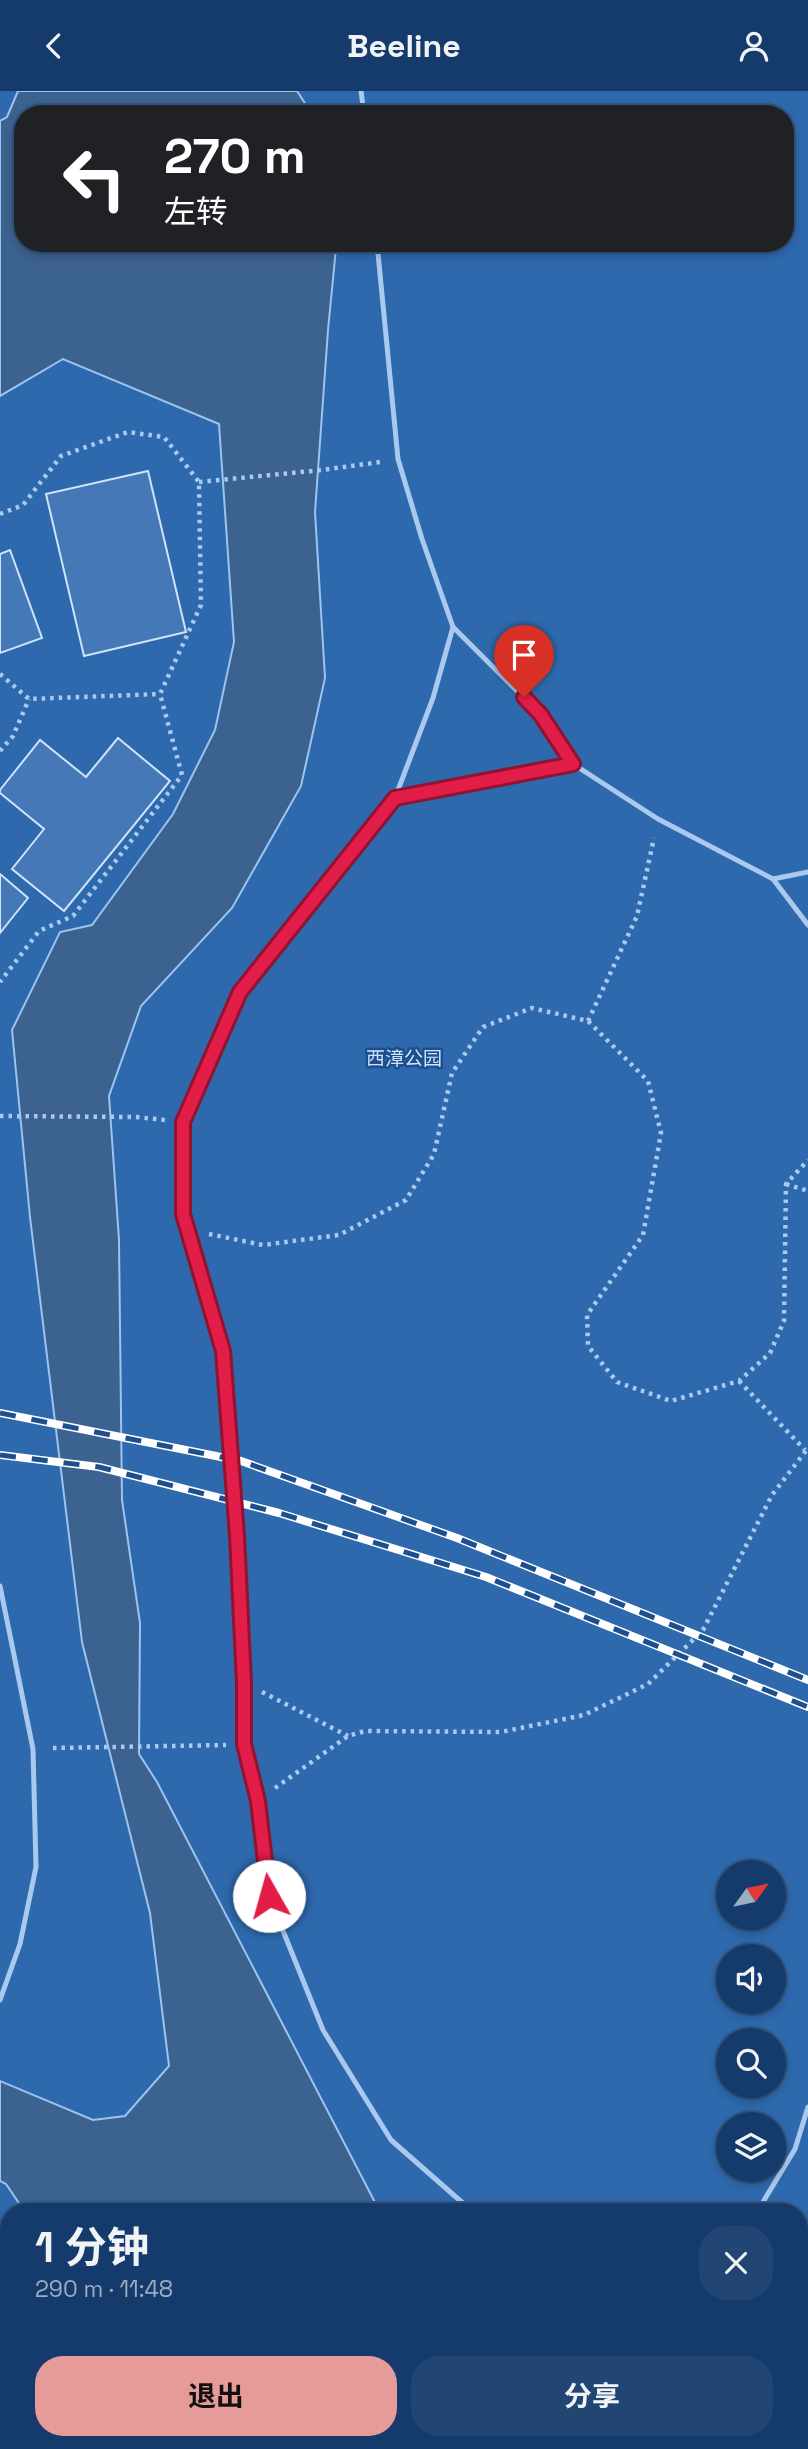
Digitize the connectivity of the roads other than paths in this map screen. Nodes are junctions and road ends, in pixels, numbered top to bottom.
1 (378, 252) edge
2 (453, 627) junction
3 (573, 764) junction
4 (395, 798) junction
5 (808, 872) edge
6 (773, 879) junction
7 (808, 925) edge
8 (0, 1586) edge
9 (0, 2000) edge
10 (808, 2107) edge
11 (463, 2203) edge
12 (763, 2203) edge

1 - 2 lane
2 - 3 lane
2 - 4 lane
3 - 4 lane
3 - 6 lane
4 - 11 lane
5 - 6 lane
6 - 7 lane
8 - 9 lane
10 - 12 lane

